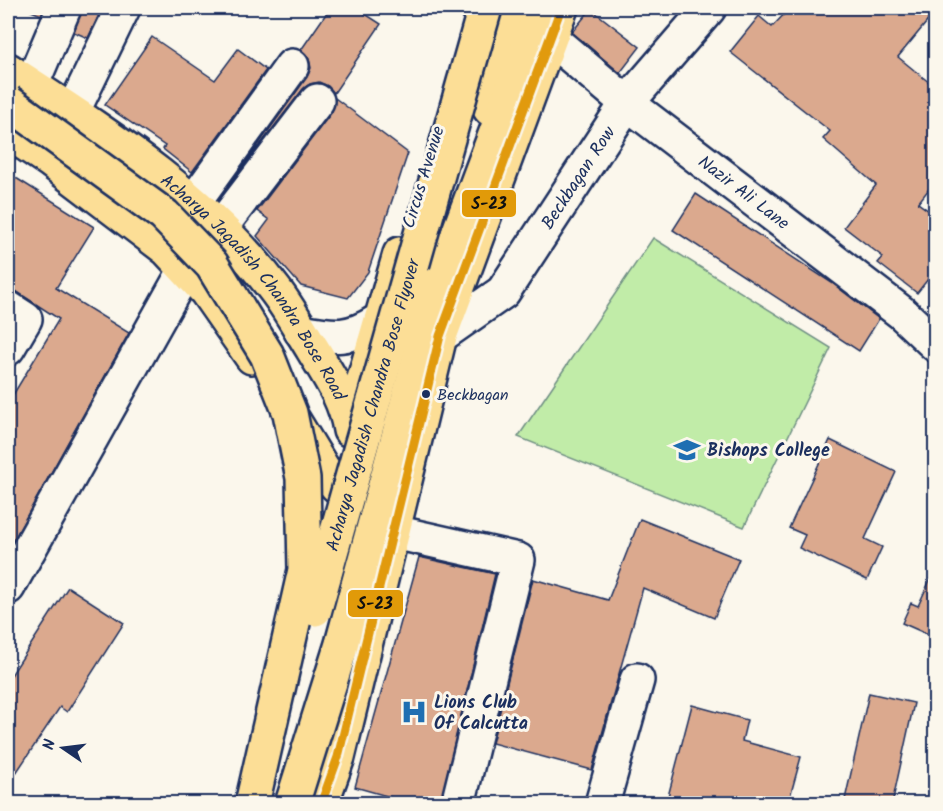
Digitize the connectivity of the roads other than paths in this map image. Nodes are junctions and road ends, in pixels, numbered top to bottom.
1 (64, 8) edge
2 (123, 8) edge
3 (472, 8) edge
4 (485, 8) edge
5 (520, 8) edge
6 (539, 8) edge
7 (709, 8) edge
8 (556, 23) edge
9 (292, 66) dead end
10 (15, 86) edge
11 (317, 101) dead end
12 (627, 103) junction
13 (72, 113) junction
14 (8, 132) edge
15 (194, 204) junction
16 (220, 228) junction
17 (186, 269) junction
18 (440, 282) junction
19 (8, 308) edge
20 (378, 321) junction
21 (301, 331) junction
22 (440, 336) junction
23 (936, 345) edge
24 (8, 348) edge
25 (350, 430) junction
26 (417, 439) junction
27 (337, 486) junction
28 (403, 497) junction
29 (394, 531) junction
30 (8, 587) edge
31 (637, 680) dead end
32 (251, 804) edge
33 (259, 804) edge
34 (292, 804) edge
35 (321, 804) edge
36 (458, 804) edge
37 (602, 804) edge

1 - 10 street
2 - 13 street
3 - 20 main road, Circus Avenue
4 - 33 main road, Acharya Jagadish Chandra Bose Flyover, bridge
5 - 18 main road, Acharya Jagadish Chandra Bose Flyover
6 - 18 main road
7 - 12 street, Beckbagan Row
8 - 12 street, Nazir Ali Lane
8 - 22 main road
9 - 15 street
10 - 13 main road, Acharya Jagadish Chandra Bose Road
10 - 32 main road, bridge
11 - 16 street
12 - 22 street, Beckbagan Row
12 - 23 street, Nazir Ali Lane
13 - 15 main road, Acharya Jagadish Chandra Bose Road
14 - 17 main road, Acharya Jagadish Chandra Bose Road
15 - 16 main road, Acharya Jagadish Chandra Bose Road
16 - 21 main road, Acharya Jagadish Chandra Bose Road
17 - 27 main road, Acharya Jagadish Chandra Bose Road
17 - 30 street
18 - 34 main road, Acharya Jagadish Chandra Bose Flyover, bridge
19 - 24 street
20 - 21 street
20 - 22 street
20 - 25 main road, Circus Avenue
21 - 25 main road, Acharya Jagadish Chandra Bose Road
22 - 26 main road
25 - 26 main road
25 - 27 main road, Circus Avenue
26 - 28 main road
27 - 28 main road
27 - 32 main road
28 - 29 main road
29 - 35 main road
29 - 36 street
31 - 37 street

